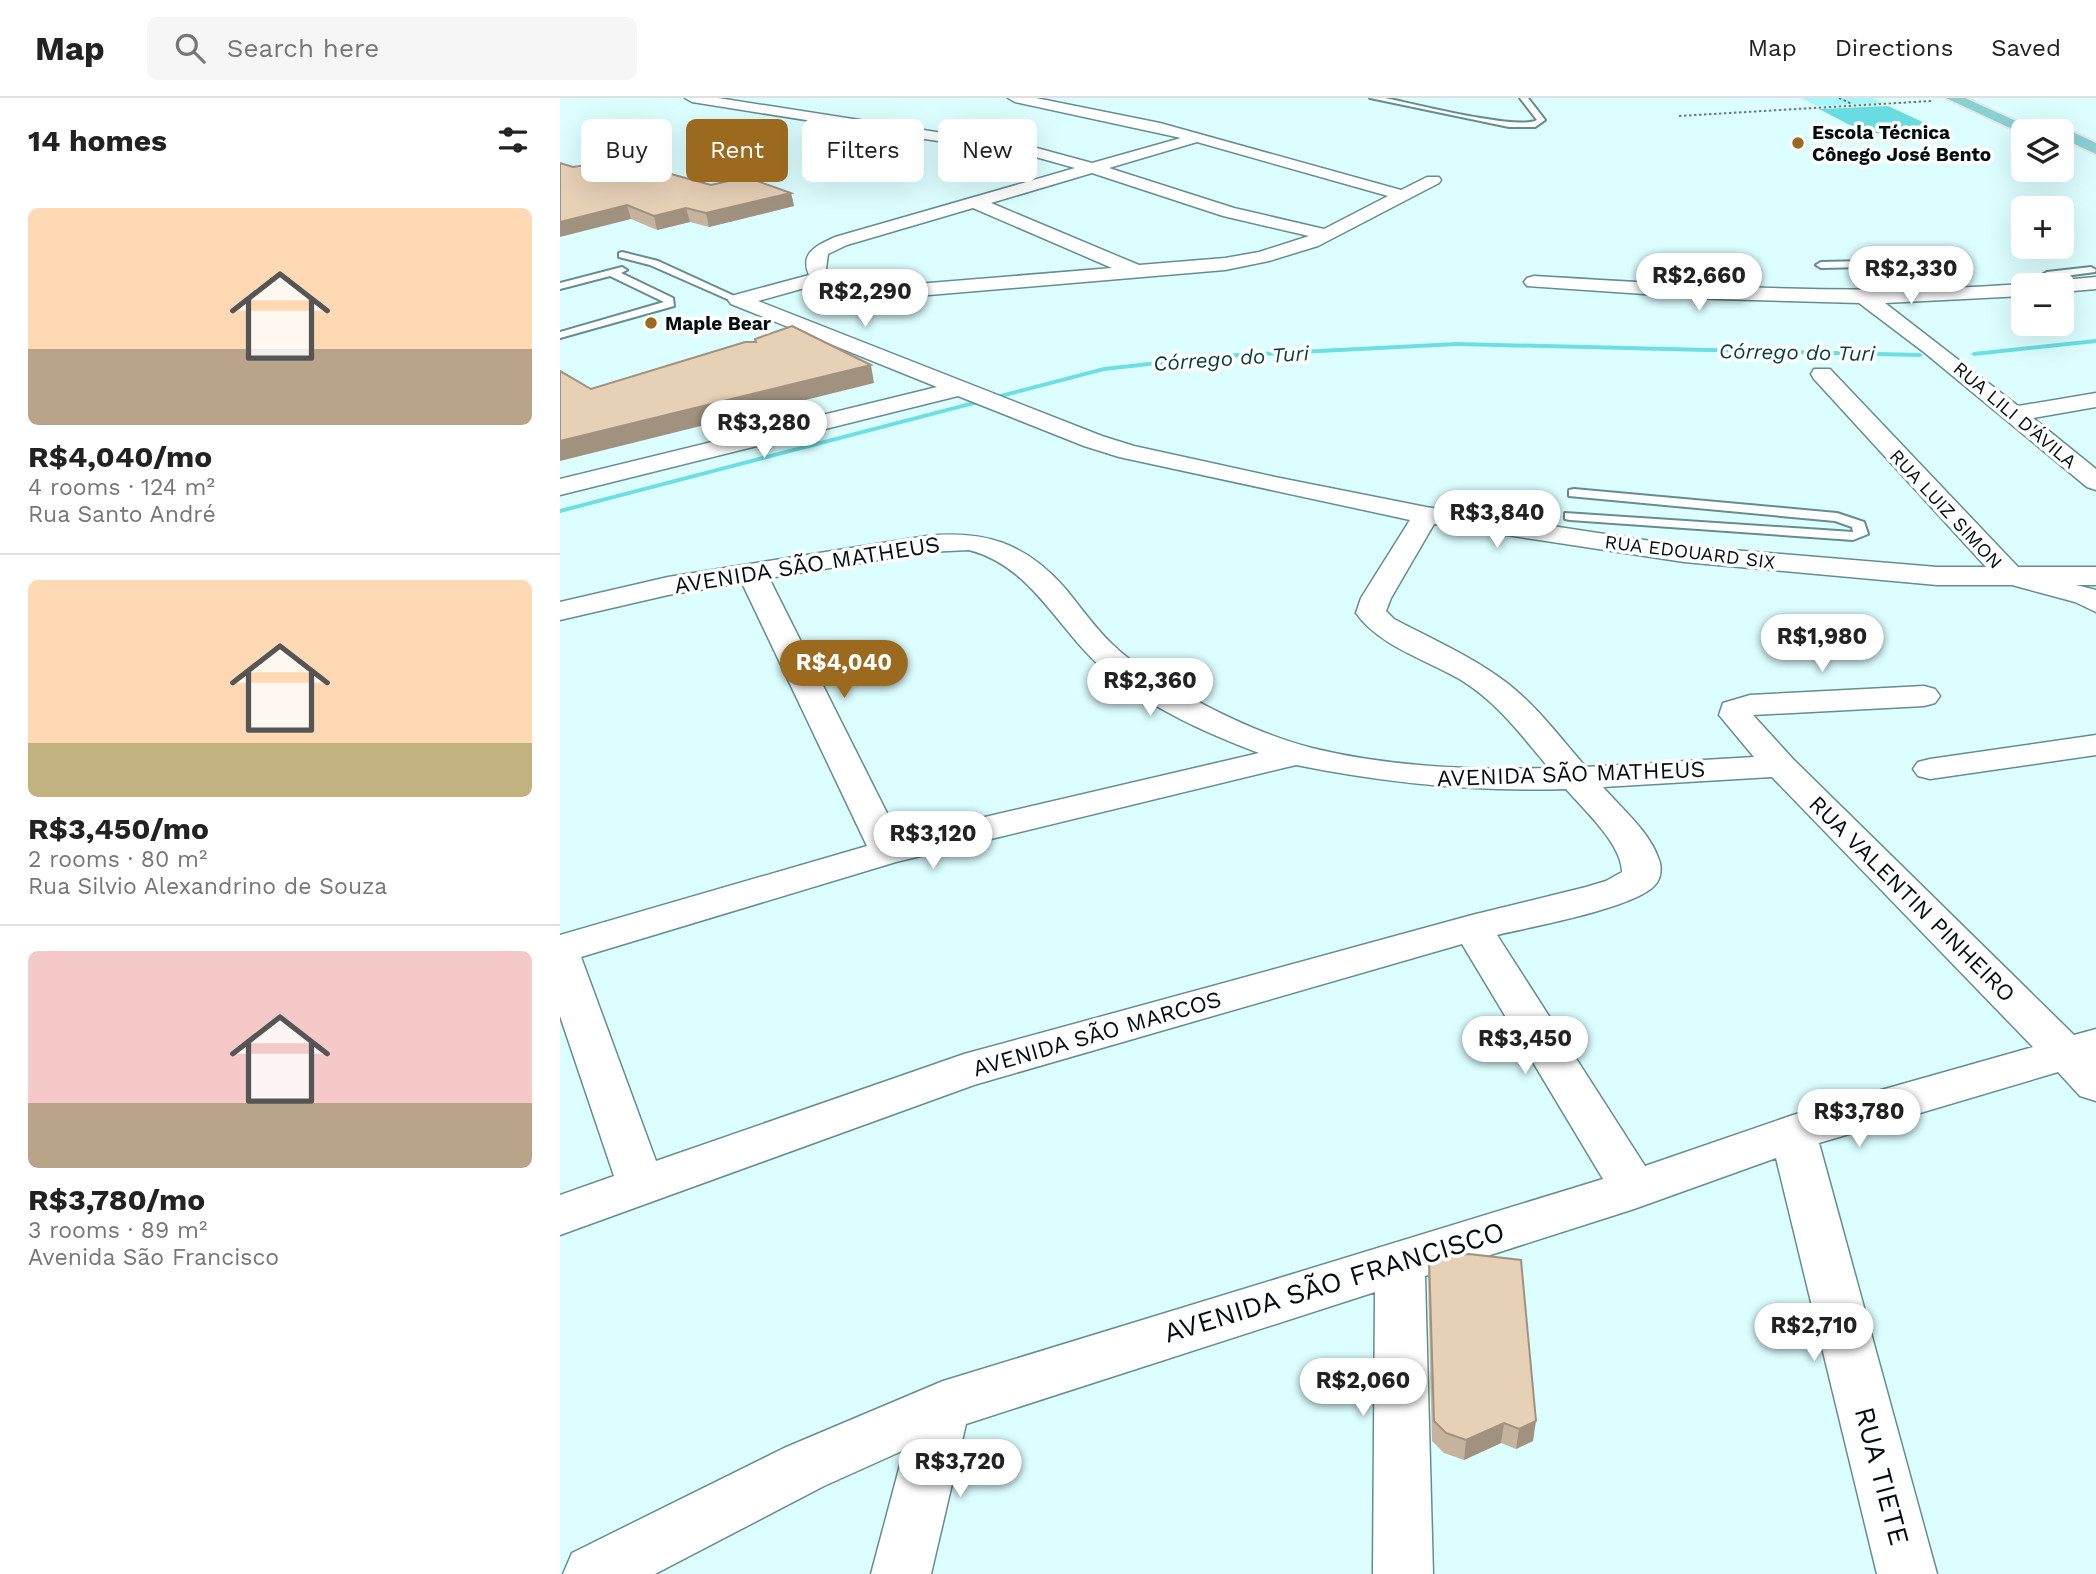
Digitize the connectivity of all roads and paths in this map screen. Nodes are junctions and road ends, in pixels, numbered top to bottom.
1 (692, 98) edge
2 (1015, 98) edge
3 (1374, 98) edge
4 (1524, 98) edge
5 (1839, 98) edge
6 (1984, 98) edge
7 (1954, 99) edge
8 (1852, 104) dead end
9 (1679, 116) dead end
10 (2026, 119) edge
11 (2011, 123) edge
12 (1199, 138) junction
13 (2074, 141) edge
14 (2074, 146) edge
15 (2092, 147) edge
16 (2096, 162) edge
17 (1093, 168) junction
18 (1433, 180) dead end
19 (1401, 195) junction
20 (974, 202) junction
21 (1326, 235) junction
22 (622, 255) dead end
23 (654, 262) junction
24 (1821, 265) dead end
25 (612, 273) junction
26 (1140, 273) junction
27 (2094, 276) edge
28 (820, 278) junction
29 (1534, 282) dead end
30 (2074, 282) edge
31 (560, 286) edge
32 (840, 287) junction
33 (2011, 291) edge
34 (1959, 293) junction
35 (1864, 298) junction
36 (738, 300) junction
37 (765, 312) junction
38 (560, 335) edge
39 (1822, 374) dead end
40 (934, 380) junction
41 (966, 393) junction
42 (2096, 400) edge
43 (2015, 414) junction
44 (560, 472) edge
45 (2096, 482) edge
46 (560, 487) edge
47 (1574, 493) dead end
48 (1426, 515) junction
49 (1570, 516) dead end
50 (752, 573) junction
51 (2009, 575) junction
52 (2093, 589) edge
53 (560, 611) edge
54 (1924, 696) dead end
55 (2096, 744) edge
56 (1296, 755) junction
57 (1781, 766) junction
58 (1930, 769) dead end
59 (1575, 776) junction
60 (888, 852) junction
61 (1472, 928) junction
62 (560, 949) edge
63 (560, 955) edge
64 (2086, 1061) edge
65 (1793, 1133) junction
66 (640, 1184) junction
67 (1634, 1189) junction
68 (560, 1214) edge
69 (1399, 1261) junction
70 (943, 1406) junction
71 (593, 1574) edge
72 (901, 1574) edge
73 (1402, 1574) edge
74 (1907, 1574) edge

1 - 17 street
2 - 12 street
3 - 4 lane
5 - 8 path
6 - 10 main road
7 - 9 path
7 - 11 main road
12 - 17 street
12 - 19 street
13 - 15 main road
14 - 16 main road
17 - 20 street
17 - 21 street
18 - 19 street
19 - 21 street
20 - 26 street
20 - 28 street
21 - 26 street
22 - 23 lane
23 - 25 lane
23 - 36 lane
24 - 34 lane
25 - 31 lane
25 - 38 lane
26 - 32 street
27 - 30 street
28 - 32 street
28 - 36 street
29 - 35 street
32 - 37 street
33 - 34 street
34 - 35 street
35 - 43 street, RUA LILI D'ÁVILA
36 - 37 street, RUA EDOUARD SIX
37 - 40 street, RUA EDOUARD SIX
39 - 51 street, RUA LUIZ SIMON
40 - 41 street, RUA EDOUARD SIX
40 - 44 street
41 - 46 street
41 - 48 street, RUA EDOUARD SIX
42 - 43 street
43 - 45 street, RUA LILI D'ÁVILA
47 - 49 lane
48 - 51 street, RUA EDOUARD SIX
48 - 59 street
50 - 53 street, AVENIDA SÃO MATHEUS
50 - 56 street, AVENIDA SÃO MATHEUS
50 - 60 street
51 - 52 street, RUA LUIZ SIMON
54 - 57 street, RUA VALENTIN PINHEIRO
55 - 58 street
56 - 59 street, AVENIDA SÃO MATHEUS
56 - 60 street
57 - 59 street, AVENIDA SÃO MATHEUS
57 - 64 street, RUA VALENTIN PINHEIRO
59 - 61 street, AVENIDA SÃO MARCOS
60 - 62 street
61 - 66 street, AVENIDA SÃO MARCOS
61 - 67 street
63 - 66 street
64 - 65 street, AVENIDA SÃO FRANCISCO
65 - 67 street, AVENIDA SÃO FRANCISCO
65 - 74 street, RUA TIETE
66 - 68 street, AVENIDA SÃO MARCOS
67 - 69 street, AVENIDA SÃO FRANCISCO
69 - 70 street, AVENIDA SÃO FRANCISCO
69 - 73 street
70 - 71 street, AVENIDA SÃO FRANCISCO
70 - 72 street

